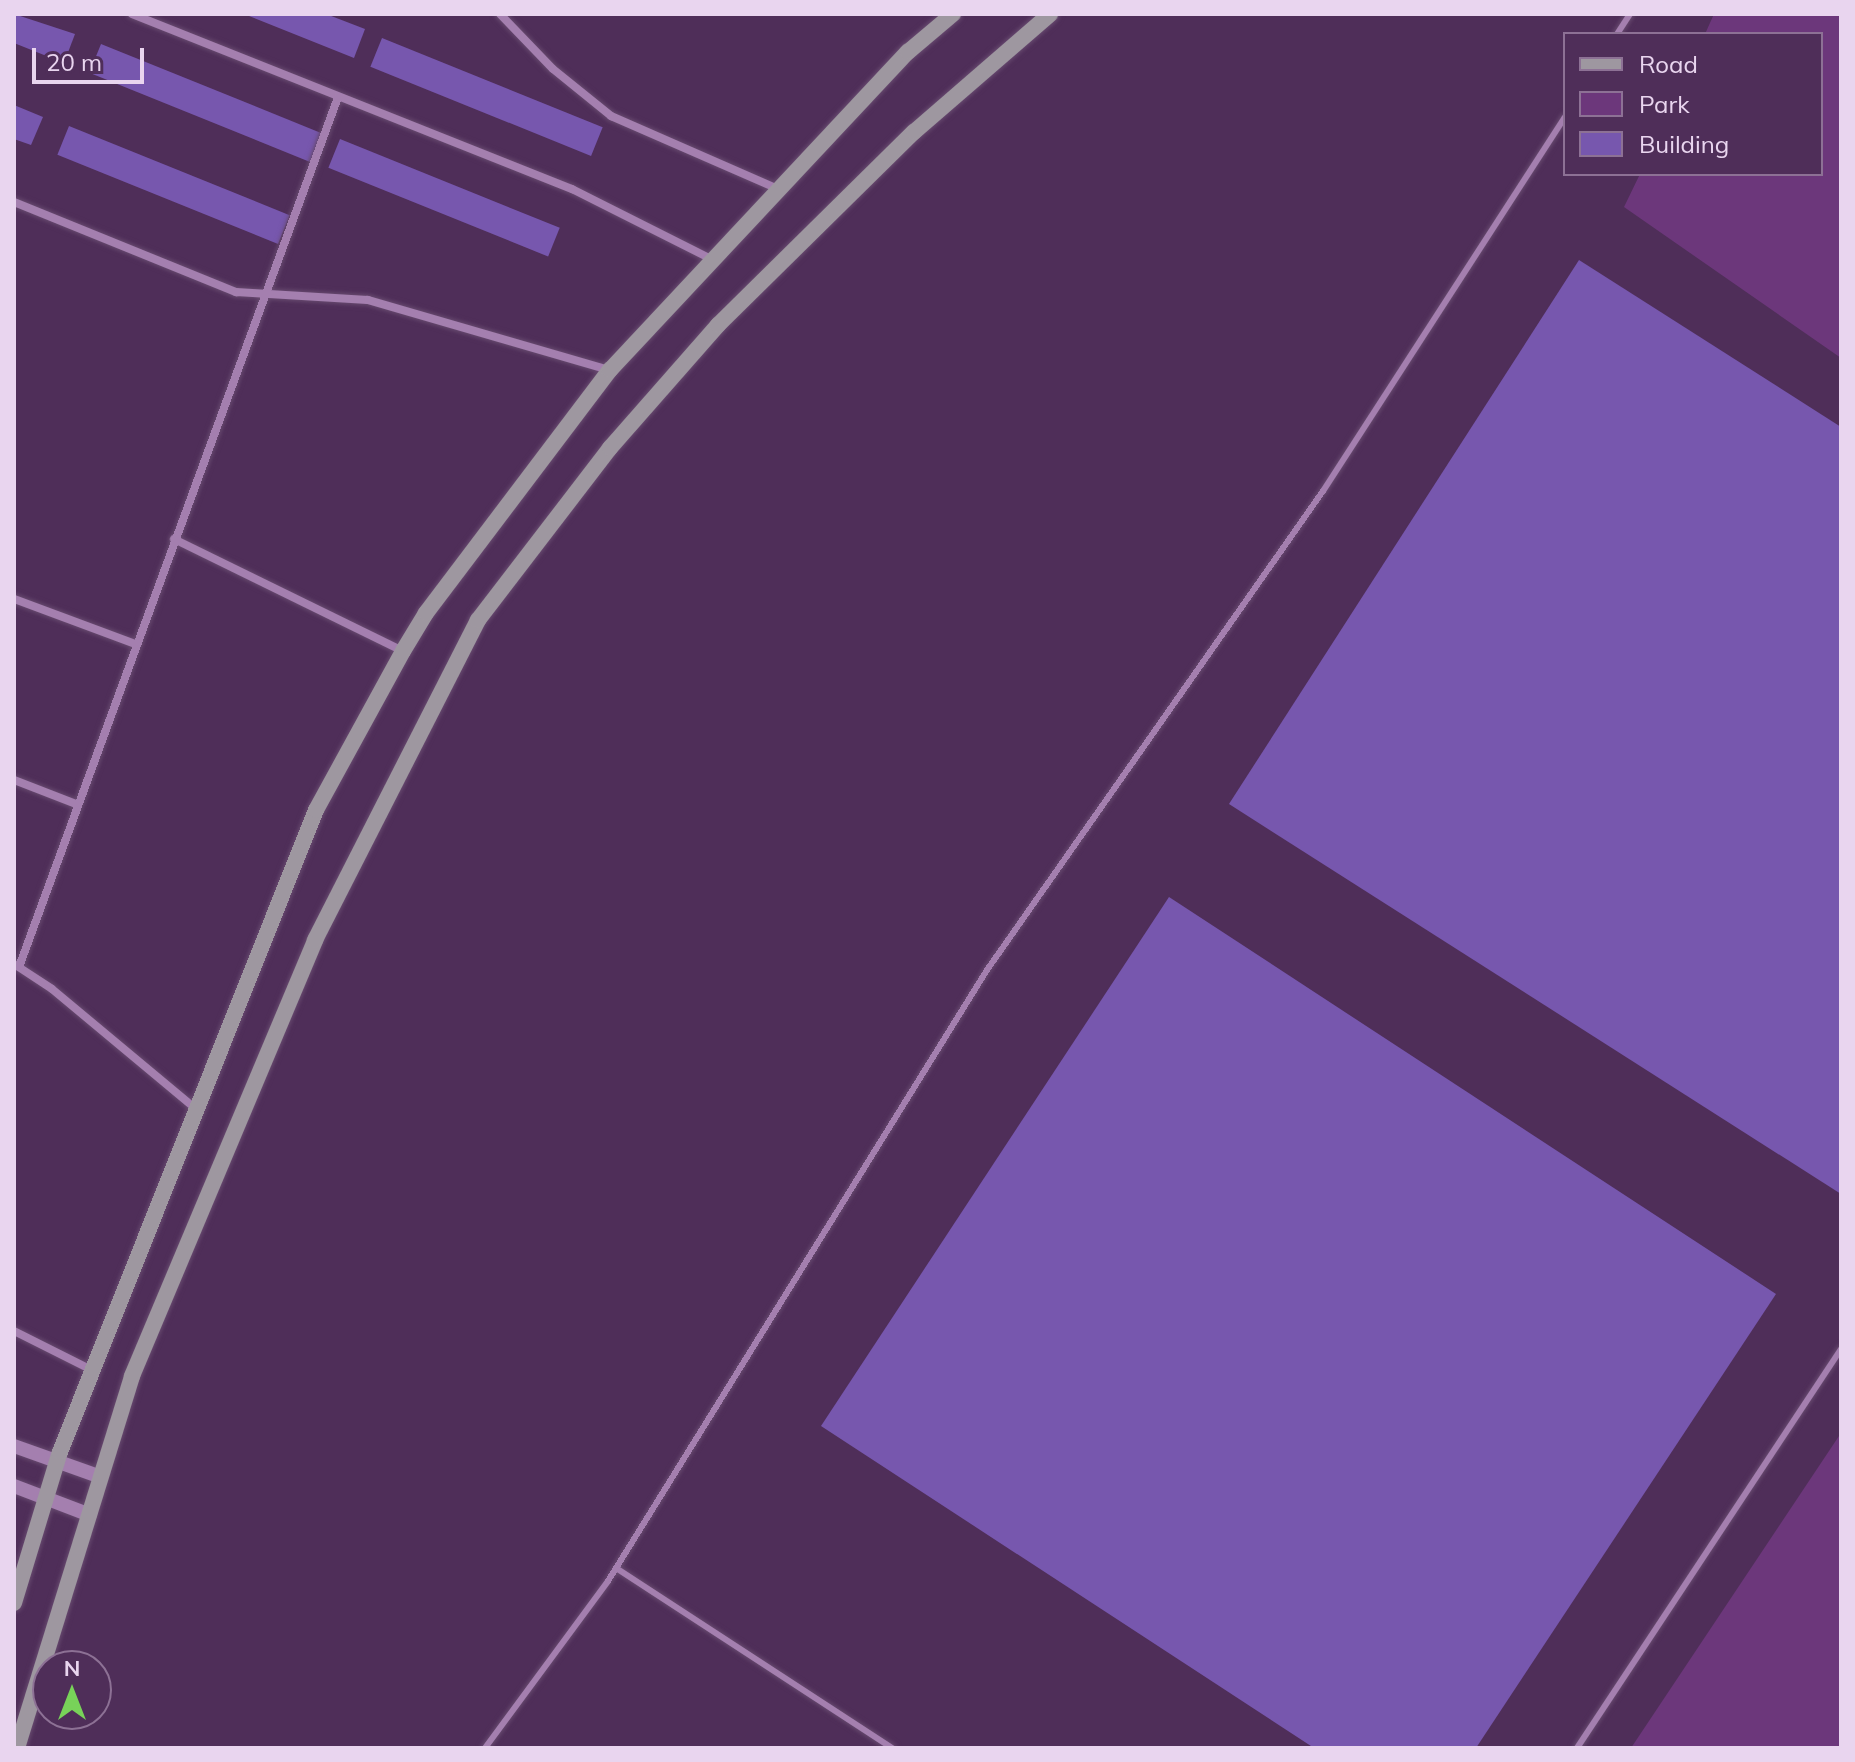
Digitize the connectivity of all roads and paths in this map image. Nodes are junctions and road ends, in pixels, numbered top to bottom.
1 (132, 14) edge
2 (500, 14) edge
3 (953, 14) edge
4 (1050, 14) edge
5 (1630, 14) edge
6 (1618, 32) edge
7 (338, 97) junction
8 (1563, 120) edge
9 (778, 189) junction
10 (14, 202) edge
11 (714, 260) junction
12 (263, 297) junction
13 (610, 370) junction
14 (174, 539) junction
15 (14, 599) edge
16 (135, 644) junction
17 (403, 651) junction
18 (14, 780) edge
19 (76, 804) junction
20 (17, 965) edge
21 (197, 1109) junction
22 (14, 1331) edge
23 (1841, 1349) edge
24 (93, 1370) junction
25 (14, 1446) edge
26 (57, 1463) junction
27 (101, 1477) junction
28 (14, 1486) edge
29 (47, 1498) junction
30 (90, 1515) junction
31 (616, 1568) junction
32 (14, 1603) edge
33 (17, 1748) edge
34 (485, 1748) edge
35 (892, 1748) edge
36 (1577, 1748) edge

1 - 7 street
2 - 9 street
3 - 9 main road
4 - 27 main road
5 - 6 lane
7 - 11 street
7 - 12 street
8 - 31 lane
9 - 11 main road
10 - 12 street
11 - 13 main road
12 - 13 street
12 - 14 street
13 - 17 main road
14 - 16 street
14 - 17 street
15 - 16 street
16 - 19 street
17 - 21 main road
18 - 19 street
19 - 20 street
20 - 21 street
21 - 24 main road
22 - 24 street
23 - 36 lane
24 - 26 main road
25 - 26 street
26 - 27 street
26 - 29 main road
27 - 30 main road
28 - 29 street
29 - 30 street
29 - 32 main road
30 - 33 main road
31 - 34 lane
31 - 35 lane

